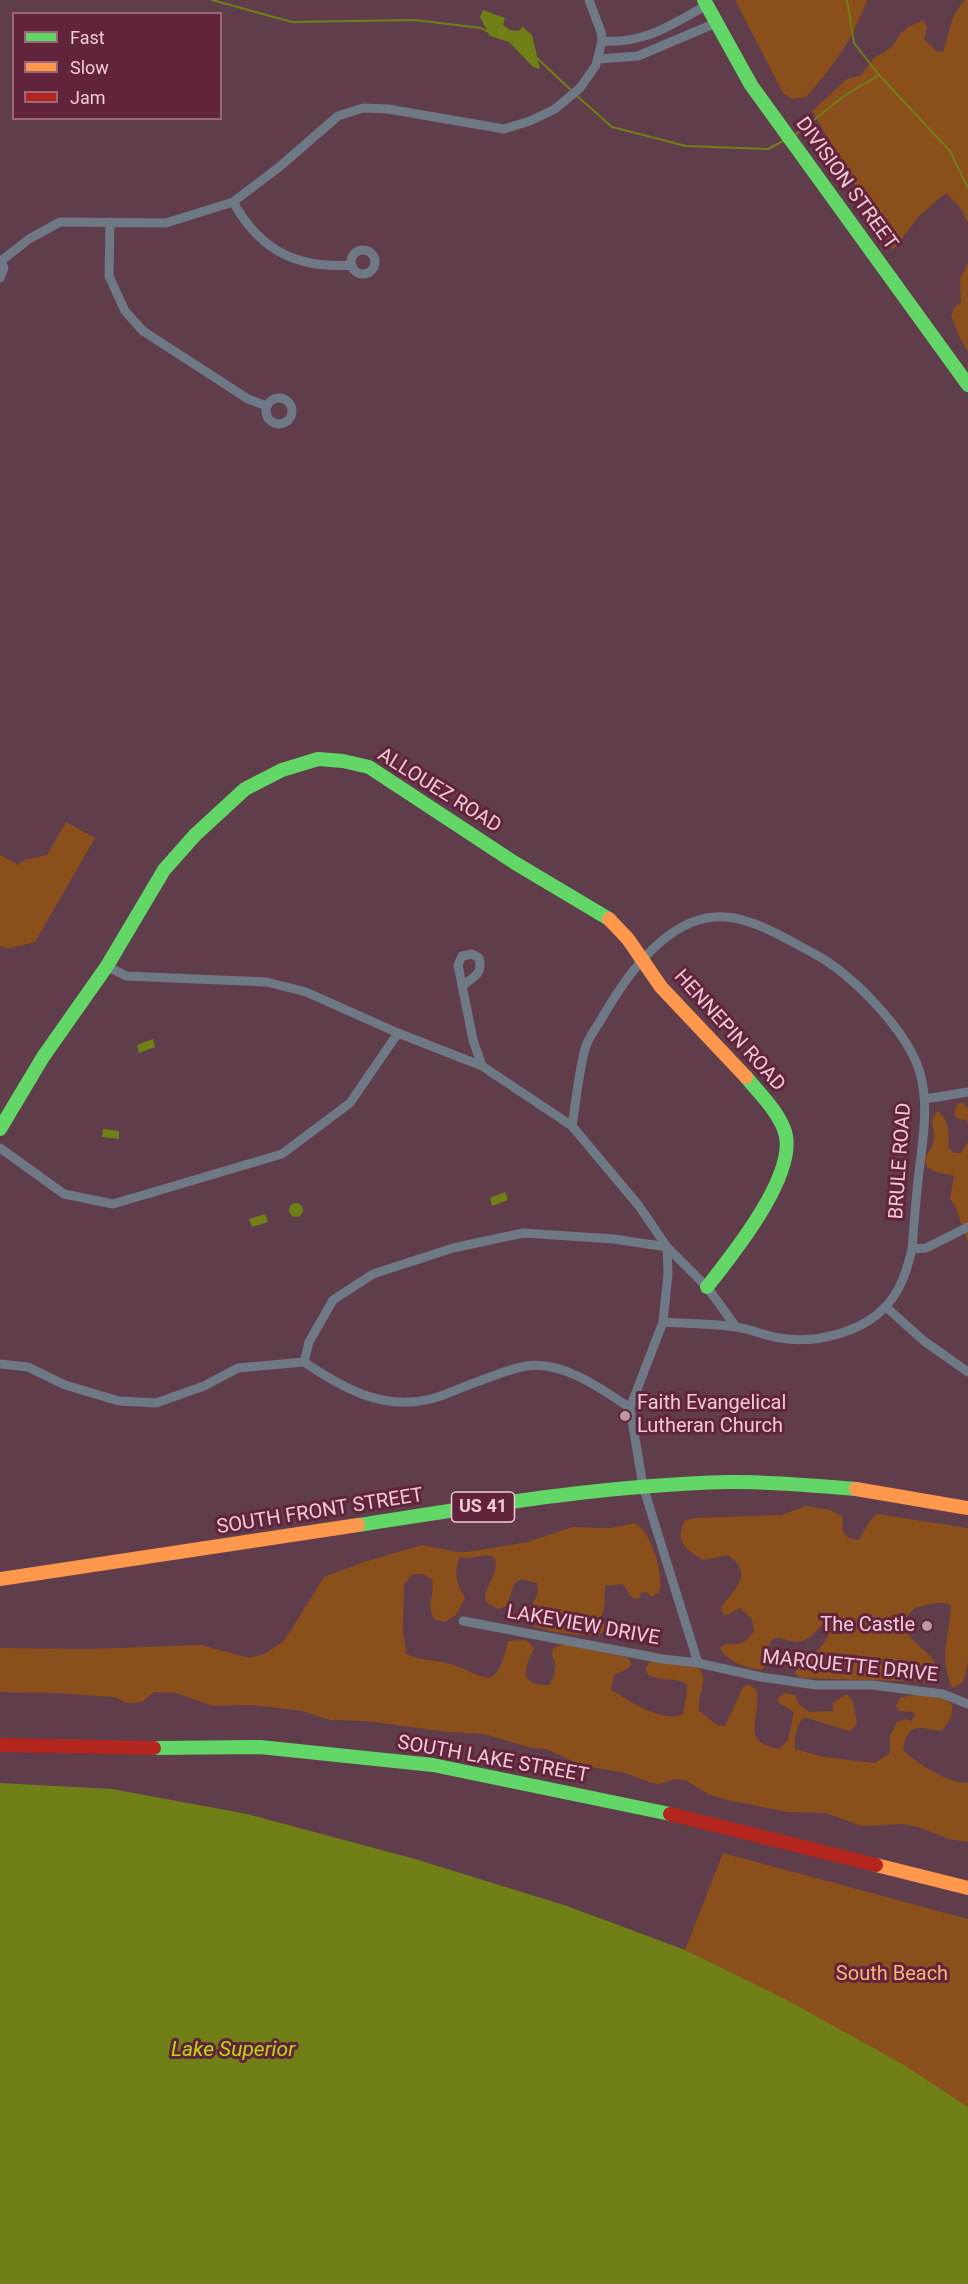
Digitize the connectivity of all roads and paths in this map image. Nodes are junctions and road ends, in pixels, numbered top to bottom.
1 (589, 0) edge
2 (705, 2) edge
3 (716, 22) junction
4 (602, 41) junction
5 (599, 59) junction
6 (233, 202) junction
7 (110, 222) junction
8 (1, 261) edge
9 (352, 265) dead end
10 (0, 278) edge
11 (968, 385) edge
12 (267, 406) dead end
13 (641, 960) junction
14 (107, 966) junction
15 (463, 985) dead end
16 (398, 1032) junction
17 (482, 1066) junction
18 (968, 1092) edge
19 (925, 1099) junction
20 (572, 1126) junction
21 (0, 1129) edge
22 (0, 1148) edge
23 (968, 1227) edge
24 (667, 1247) junction
25 (912, 1249) junction
26 (707, 1287) junction
27 (886, 1307) junction
28 (663, 1322) junction
29 (736, 1327) junction
30 (304, 1362) junction
31 (0, 1365) edge
32 (968, 1372) edge
33 (630, 1408) junction
34 (643, 1486) junction
35 (968, 1508) edge
36 (0, 1579) edge
37 (463, 1622) dead end
38 (698, 1663) junction
39 (968, 1704) edge
40 (0, 1745) edge
41 (968, 1888) edge

1 - 4 street
2 - 3 main road, DIVISION STREET
2 - 4 street
3 - 5 street
3 - 11 main road, DIVISION STREET
4 - 5 street
5 - 6 street
6 - 7 street
6 - 9 street
7 - 8 street
7 - 12 street
8 - 10 street
13 - 14 main road, ALLOUEZ ROAD
13 - 19 street, BRULE ROAD
13 - 20 street, BRULE ROAD
13 - 26 main road, HENNEPIN ROAD
14 - 16 street
14 - 21 main road, ALLOUEZ ROAD
15 - 17 street
16 - 17 street
16 - 22 street
17 - 20 street
18 - 19 street
19 - 25 street, BRULE ROAD
20 - 24 street
23 - 25 street
24 - 26 street
24 - 28 street
24 - 30 street
25 - 27 street, BRULE ROAD
26 - 29 street
27 - 29 street
27 - 32 street
28 - 29 street
28 - 33 street
30 - 31 street
30 - 33 street
33 - 34 street
34 - 35 main road, SOUTH FRONT STREET / US 41
34 - 36 main road, SOUTH FRONT STREET / US 41
34 - 38 street
37 - 38 street, LAKEVIEW DRIVE
38 - 39 street, MARQUETTE DRIVE
40 - 41 main road, SOUTH LAKE STREET

